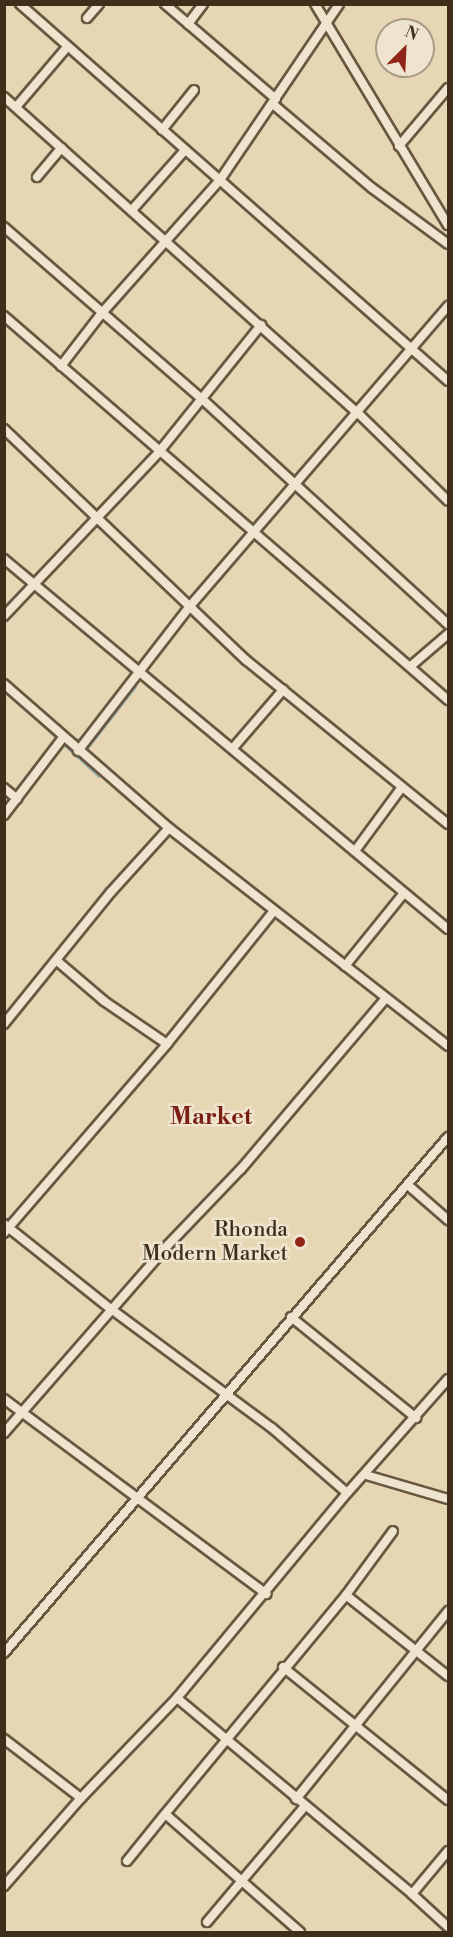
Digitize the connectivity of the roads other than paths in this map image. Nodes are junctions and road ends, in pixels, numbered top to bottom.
1 (20, 4) edge
2 (99, 4) edge
3 (165, 4) edge
4 (203, 4) edge
5 (315, 4) edge
6 (339, 4) edge
7 (87, 18) dead end
8 (326, 22) junction
9 (188, 24) junction
10 (67, 46) junction
11 (448, 88) edge
12 (194, 90) dead end
13 (4, 97) edge
14 (275, 102) junction
15 (16, 107) junction
16 (162, 130) junction
17 (399, 146) junction
18 (62, 148) junction
19 (185, 150) junction
20 (37, 177) dead end
21 (220, 180) junction
22 (132, 210) junction
23 (448, 225) edge
24 (4, 227) edge
25 (166, 242) junction
26 (448, 244) edge
27 (448, 306) edge
28 (101, 314) junction
29 (4, 316) edge
30 (261, 325) junction
31 (412, 351) junction
32 (61, 366) junction
33 (448, 381) edge
34 (201, 398) junction
35 (359, 414) junction
36 (4, 429) edge
37 (159, 452) junction
38 (296, 484) junction
39 (448, 501) edge
40 (96, 517) junction
41 (255, 530) junction
42 (4, 559) edge
43 (35, 584) junction
44 (190, 606) junction
45 (4, 616) edge
46 (448, 624) edge
47 (448, 634) edge
48 (412, 665) junction
49 (141, 670) junction
50 (4, 684) edge
51 (283, 690) junction
52 (448, 700) edge
53 (62, 739) junction
54 (233, 748) junction
55 (78, 751) junction
56 (402, 787) junction
57 (4, 788) edge
58 (17, 799) junction
59 (4, 815) edge
60 (448, 824) edge
61 (170, 828) junction
62 (355, 851) junction
63 (403, 894) junction
64 (274, 911) junction
65 (448, 929) edge
66 (56, 960) junction
67 (345, 966) junction
68 (386, 998) junction
69 (4, 1024) edge
70 (167, 1044) junction
71 (448, 1046) edge
72 (448, 1137) edge
73 (409, 1186) junction
74 (448, 1220) edge
75 (6, 1229) edge
76 (111, 1309) junction
77 (291, 1317) junction
78 (448, 1379) edge
79 (226, 1394) junction
80 (4, 1399) edge
81 (21, 1413) junction
82 (416, 1418) junction
83 (4, 1433) edge
84 (366, 1475) junction
85 (347, 1493) junction
86 (136, 1498) junction
87 (448, 1499) edge
88 (393, 1531) dead end
89 (267, 1594) junction
90 (346, 1594) junction
91 (448, 1611) edge
92 (418, 1652) junction
93 (4, 1653) edge
94 (283, 1667) junction
95 (448, 1676) edge
96 (177, 1698) junction
97 (357, 1726) junction
98 (4, 1739) edge
99 (224, 1739) junction
100 (81, 1798) junction
101 (296, 1799) junction
102 (448, 1800) edge
103 (305, 1806) junction
104 (165, 1814) junction
105 (448, 1851) edge
106 (127, 1861) dead end
107 (242, 1881) junction
108 (4, 1886) edge
109 (412, 1894) junction
110 (207, 1922) dead end
111 (448, 1927) edge
112 (300, 1932) edge

1 - 10 street
2 - 7 street
3 - 9 street
4 - 9 street
5 - 8 street
6 - 8 street
8 - 14 street
8 - 17 street
9 - 14 street
10 - 15 street
10 - 16 street
11 - 17 street
12 - 16 street
13 - 15 street
14 - 21 street
14 - 26 street
15 - 18 street
16 - 19 street
17 - 23 street
18 - 20 street
18 - 22 street
19 - 21 street
19 - 22 street
21 - 25 street
21 - 31 street
22 - 25 street
24 - 28 street
25 - 28 street
25 - 30 street
27 - 31 street
28 - 32 street
28 - 34 street
29 - 32 street
30 - 34 street
30 - 35 street
31 - 33 street
31 - 35 street
32 - 37 street
34 - 37 street
34 - 38 street
35 - 38 street
35 - 39 street
36 - 40 street
37 - 40 street
37 - 41 street
38 - 41 street
38 - 46 street
40 - 43 street
40 - 44 street
41 - 44 street
41 - 48 street
42 - 43 street
43 - 45 street
43 - 49 street
44 - 49 street
44 - 51 street
47 - 48 street
48 - 52 street
49 - 54 street
49 - 55 street
50 - 53 street
51 - 54 street
51 - 56 street
53 - 55 street
53 - 58 street
54 - 62 street
55 - 61 street
56 - 60 street
56 - 62 street
57 - 58 street
58 - 59 street
61 - 64 street
61 - 66 street
62 - 63 street
63 - 65 street
63 - 67 street
64 - 67 street
64 - 70 street
66 - 69 street
66 - 70 street
67 - 68 street
68 - 71 street
68 - 76 street
70 - 75 street
72 - 73 street
73 - 74 street
73 - 77 street
75 - 76 street
76 - 79 street
76 - 81 street
77 - 79 street
77 - 82 street
78 - 82 street
79 - 85 street
79 - 86 street
80 - 81 street
81 - 83 street
81 - 86 street
82 - 84 street
84 - 85 street
84 - 87 street
85 - 89 street
86 - 89 street
86 - 93 street
88 - 90 street
89 - 96 street
90 - 92 street
90 - 94 street
91 - 92 street
92 - 95 street
92 - 97 street
94 - 97 street
94 - 99 street
96 - 99 street
96 - 100 street
97 - 101 street
97 - 102 street
98 - 100 street
99 - 101 street
99 - 104 street
100 - 108 street
101 - 103 street
103 - 107 street
103 - 109 street
104 - 106 street
104 - 107 street
105 - 109 street
107 - 110 street
107 - 112 street
109 - 111 street

